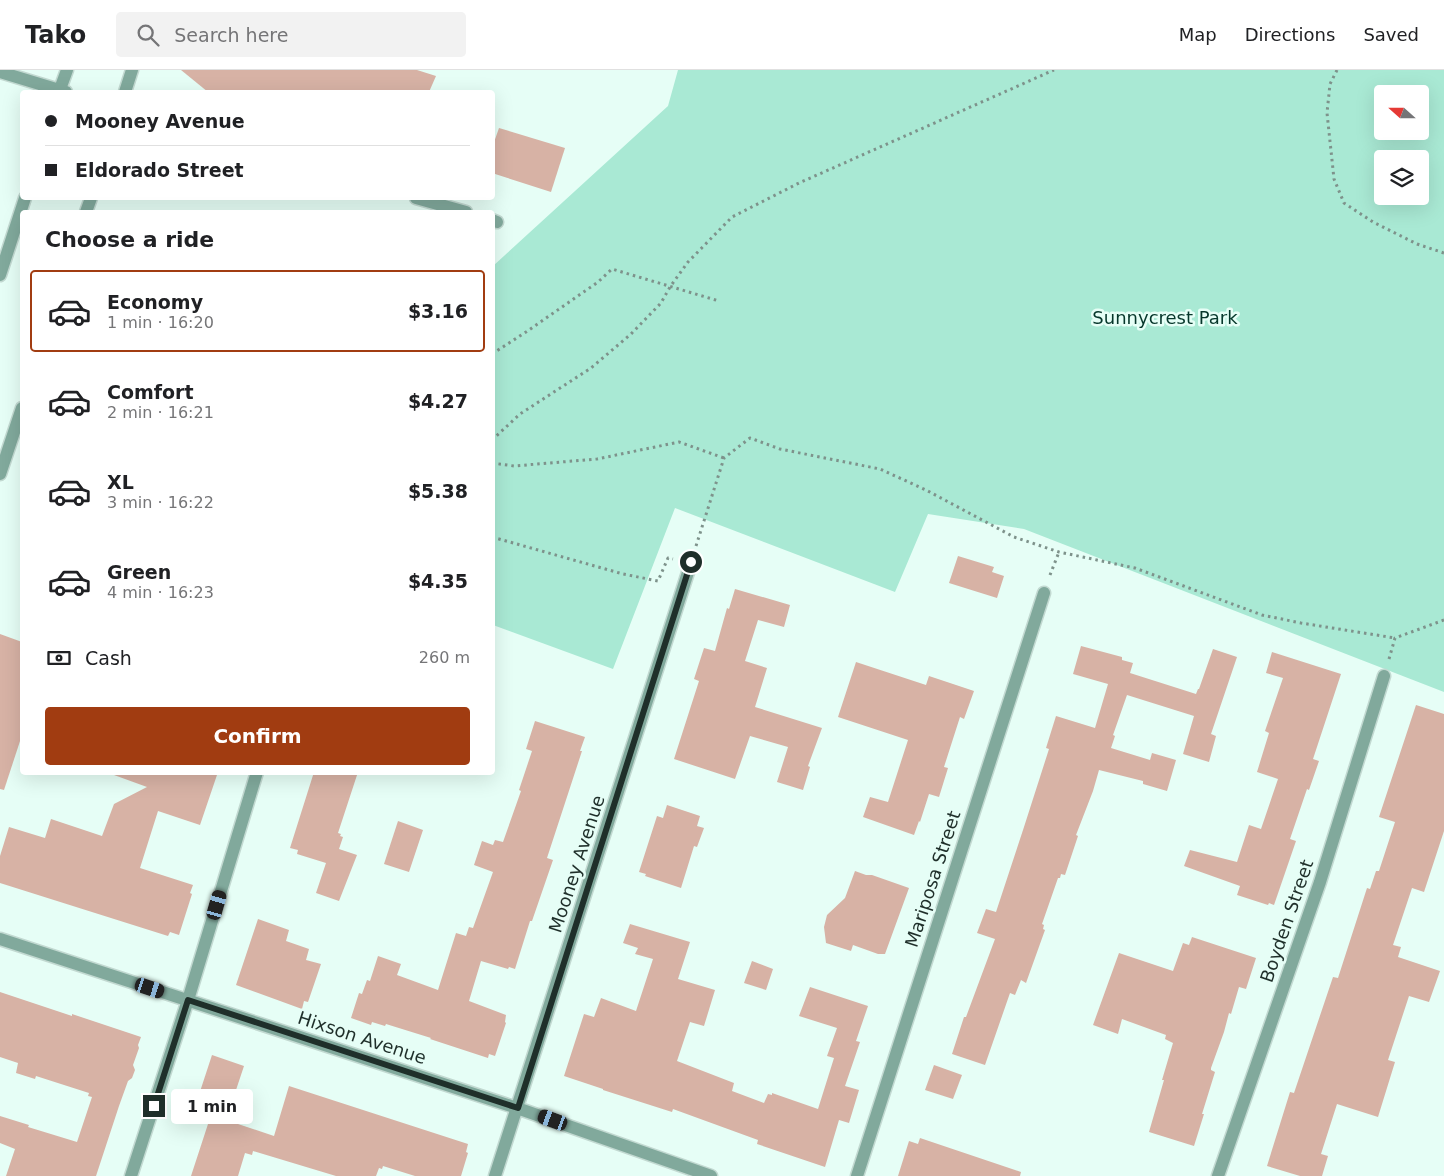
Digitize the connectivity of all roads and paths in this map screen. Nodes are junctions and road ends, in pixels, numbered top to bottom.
1 (67, 70) edge
2 (132, 70) edge
3 (1054, 70) edge
4 (1336, 70) edge
5 (0, 72) edge
6 (56, 90) edge
7 (62, 90) edge
8 (126, 90) edge
9 (423, 200) edge
10 (459, 210) edge
11 (20, 214) edge
12 (1444, 253) edge
13 (0, 276) edge
14 (670, 286) junction
15 (719, 300) dead end
16 (495, 352) edge
17 (20, 414) edge
18 (0, 433) edge
19 (13, 437) junction
20 (495, 437) edge
21 (724, 458) junction
22 (495, 464) edge
23 (0, 474) edge
24 (495, 539) edge
25 (696, 548) dead end
26 (1059, 552) junction
27 (691, 562) joint
28 (1044, 593) joint
29 (1444, 620) edge
30 (1395, 638) junction
31 (1384, 676) joint
32 (256, 775) edge
33 (0, 939) edge
34 (188, 1000) junction
35 (518, 1108) junction
36 (131, 1176) edge
37 (495, 1176) edge
38 (711, 1176) edge
39 (857, 1176) edge
40 (1218, 1176) edge

1 - 7 street
2 - 8 street
3 - 14 path
4 - 12 path
5 - 6 street
9 - 10 street
11 - 13 street
14 - 15 path
14 - 16 path
14 - 20 path
17 - 19 street
18 - 19 street
19 - 23 street
21 - 22 path
21 - 25 path
21 - 26 path
24 - 27 path
26 - 28 path
26 - 30 path
27 - 35 street, Mooney Avenue
28 - 39 street, Mariposa Street
29 - 30 path
30 - 31 path
31 - 40 street, Boyden Street
32 - 34 street
33 - 34 street, Hixson Avenue
34 - 35 street, Hixson Avenue
34 - 36 street
35 - 37 street, Mooney Avenue
35 - 38 street, Hixson Avenue

